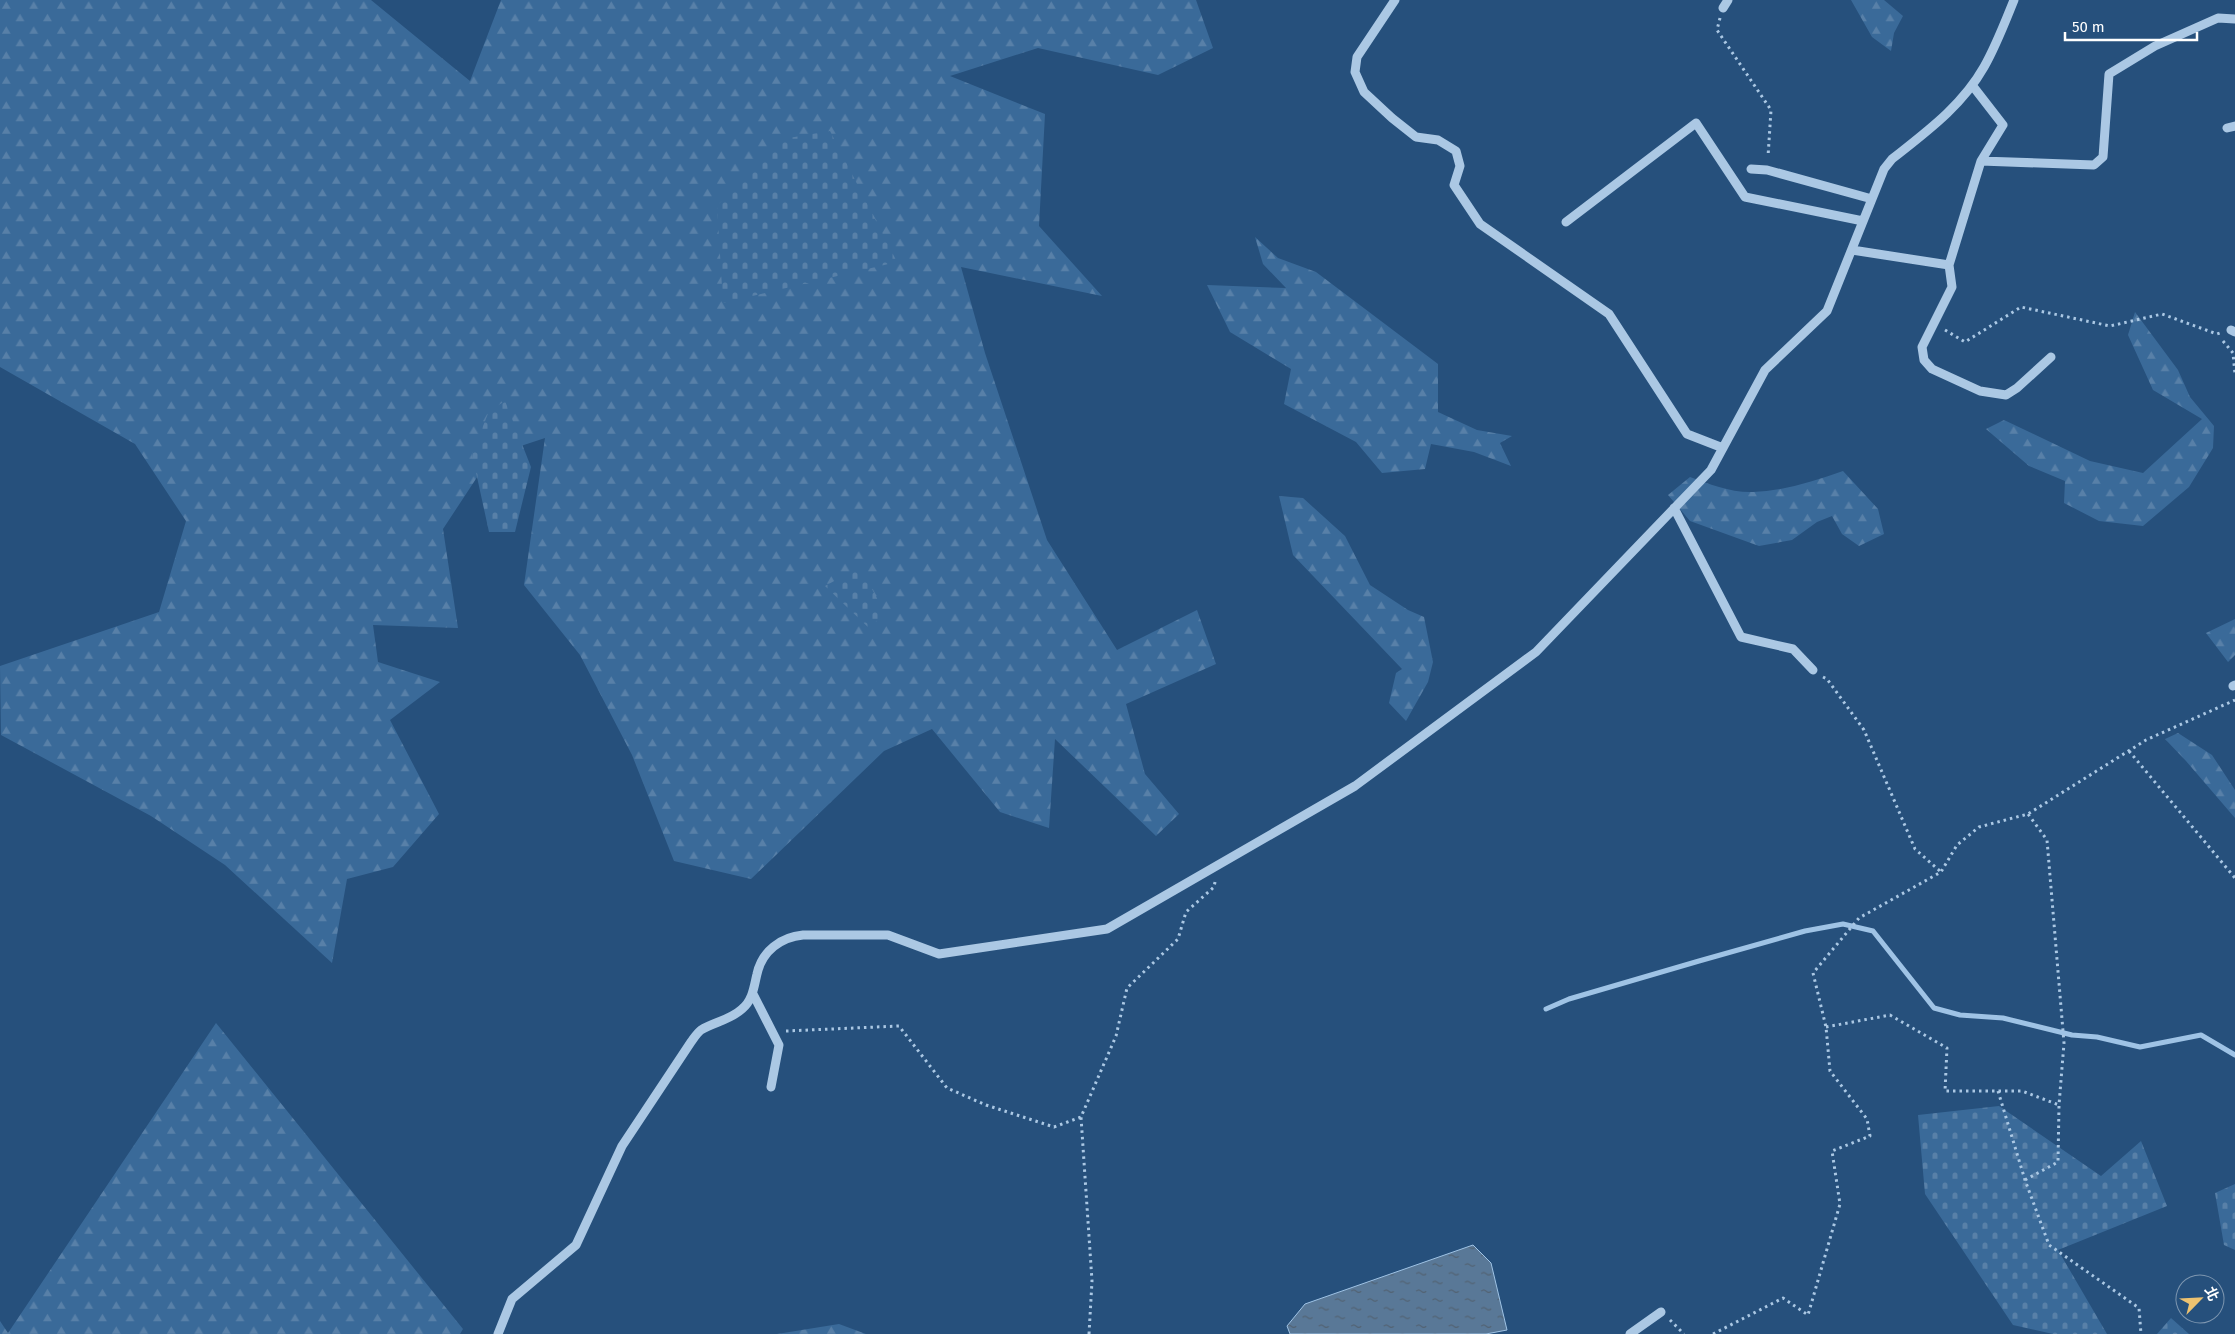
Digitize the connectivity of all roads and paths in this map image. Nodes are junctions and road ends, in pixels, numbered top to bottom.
1 (1395, 0) edge
2 (2014, 0) edge
3 (1726, 4) edge
4 (2235, 19) edge
5 (1972, 84) junction
6 (1981, 161) junction
7 (1751, 169) dead end
8 (1767, 170) junction
9 (1872, 199) junction
10 (1863, 220) junction
11 (1566, 222) dead end
12 (1852, 250) junction
13 (1949, 265) junction
14 (1933, 324) junction
15 (2233, 331) edge
16 (2217, 334) junction
17 (2051, 357) dead end
18 (2235, 374) edge
19 (1723, 448) junction
20 (1674, 508) junction
21 (1813, 670) joint
22 (2235, 700) edge
23 (2129, 750) junction
24 (2028, 814) junction
25 (1219, 864) junction
26 (1940, 872) junction
27 (2235, 878) edge
28 (753, 994) junction
29 (1826, 1027) junction
30 (773, 1032) junction
31 (771, 1087) dead end
32 (1998, 1091) junction
33 (2059, 1105) junction
34 (1081, 1117) junction
35 (2025, 1180) junction
36 (1661, 1312) joint
37 (498, 1334) edge
38 (1089, 1334) edge
39 (1630, 1334) edge
40 (1684, 1334) edge
41 (1713, 1334) edge
42 (2142, 1334) edge

1 - 19 street
2 - 5 street
3 - 8 path
4 - 6 street
5 - 6 street
5 - 9 street
6 - 13 street
7 - 8 street
8 - 9 street
9 - 10 street
10 - 11 street
10 - 12 street
12 - 13 street
12 - 19 street
13 - 14 street
14 - 16 path
14 - 17 street
15 - 16 path
16 - 18 path
19 - 20 street
20 - 21 street
20 - 25 street
21 - 26 path
22 - 23 path
23 - 24 path
23 - 27 path
24 - 26 path
24 - 33 path
25 - 28 street
25 - 34 path
26 - 29 path
28 - 30 street
28 - 37 street
29 - 32 path
29 - 41 path
30 - 31 street
30 - 34 path
32 - 33 path
32 - 35 path
33 - 35 path
34 - 38 path
35 - 42 path
36 - 39 street
36 - 40 path

